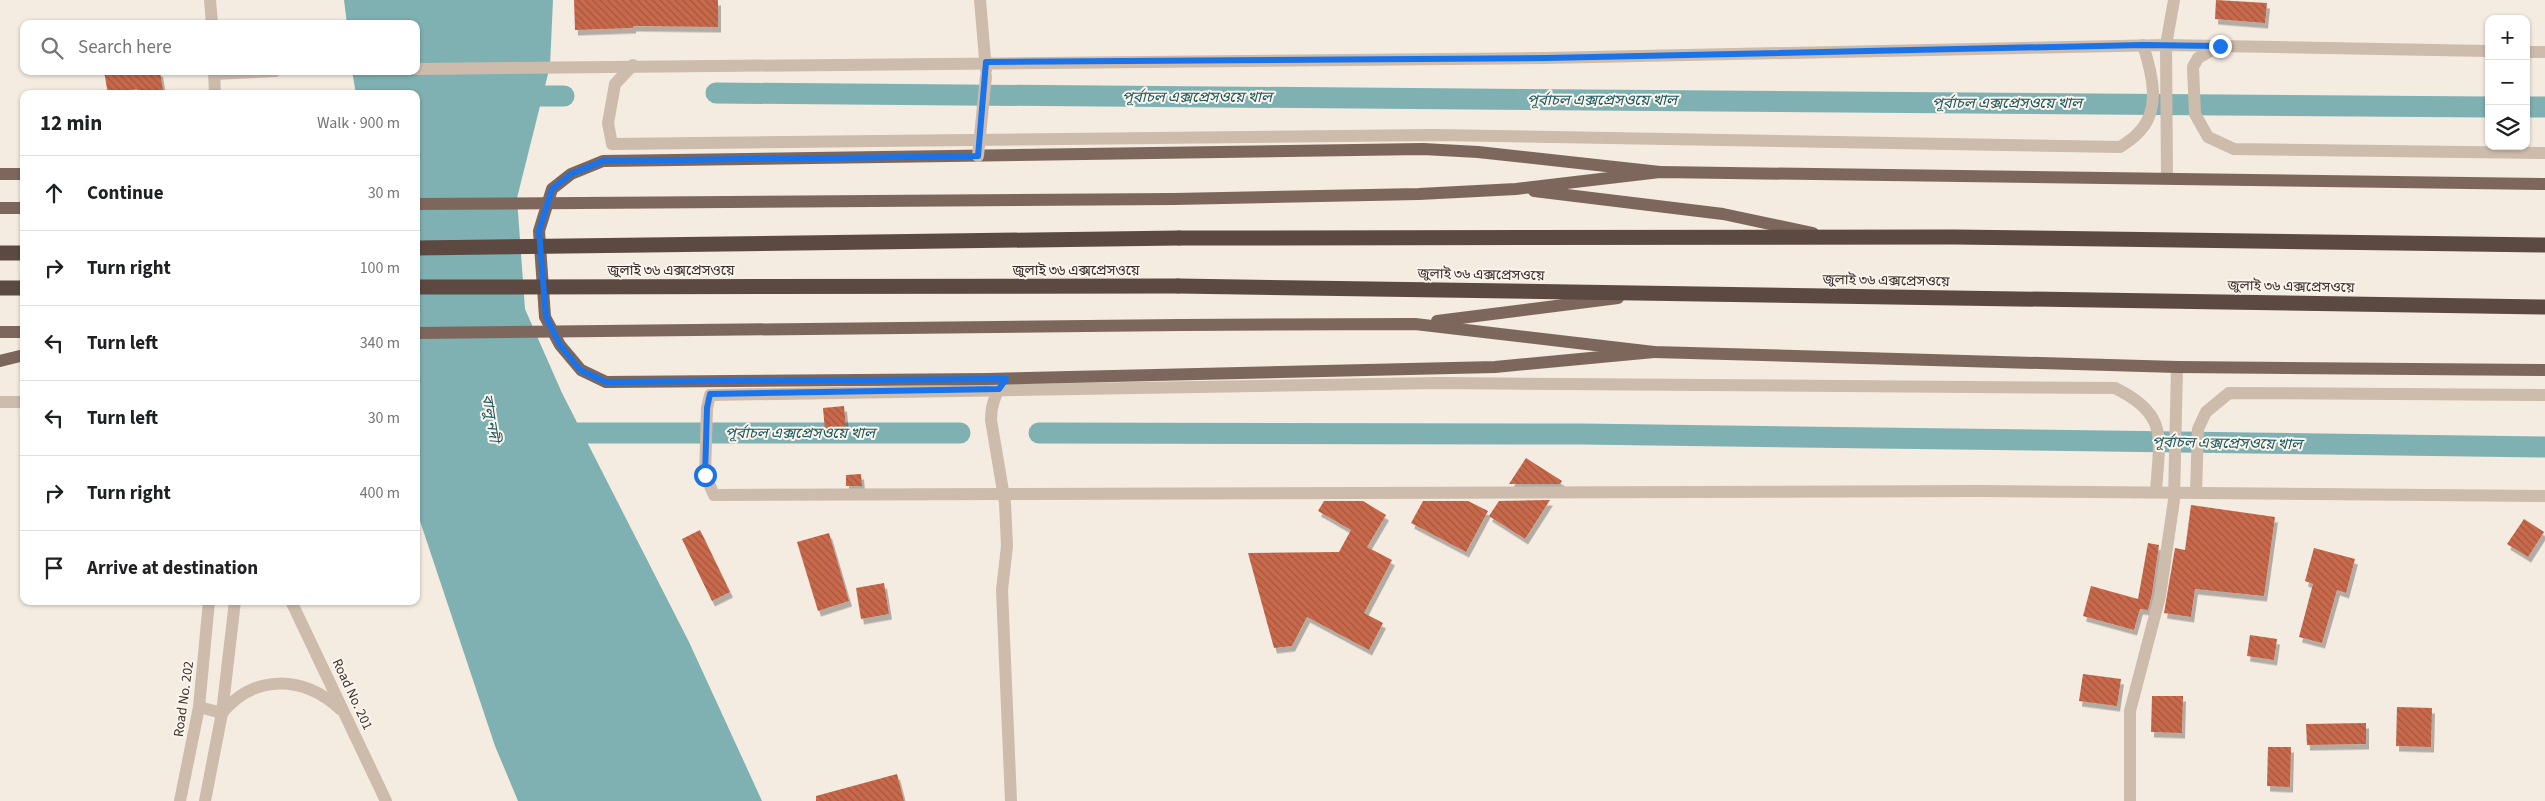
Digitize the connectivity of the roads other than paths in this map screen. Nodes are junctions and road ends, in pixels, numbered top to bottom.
1 (210, 0) edge
2 (980, 0) edge
3 (2174, 0) edge
4 (212, 20) edge
5 (2143, 45) junction
6 (2166, 45) junction
7 (2220, 46) junction
8 (2485, 51) edge
9 (2530, 52) edge
10 (2545, 52) edge
11 (986, 62) junction
12 (628, 65) junction
13 (420, 69) edge
14 (214, 75) edge
15 (215, 90) edge
16 (979, 141) junction
17 (2545, 153) edge
18 (978, 156) junction
19 (1660, 172) junction
20 (0, 174) edge
21 (20, 174) edge
22 (2167, 178) junction
23 (2545, 184) edge
24 (1516, 189) junction
25 (420, 204) edge
26 (0, 208) edge
27 (20, 208) edge
28 (1835, 238) junction
29 (2545, 245) edge
30 (420, 248) edge
31 (0, 253) edge
32 (20, 253) edge
33 (420, 287) edge
34 (0, 288) edge
35 (20, 288) edge
36 (1652, 293) junction
37 (2545, 307) edge
38 (1415, 324) junction
39 (0, 332) edge
40 (20, 332) edge
41 (420, 333) edge
42 (1654, 352) junction
43 (20, 356) edge
44 (0, 360) edge
45 (2176, 367) junction
46 (2545, 370) edge
47 (1002, 384) junction
48 (2545, 395) edge
49 (0, 402) edge
50 (20, 402) edge
51 (2174, 490) junction
52 (2156, 492) junction
53 (2196, 493) junction
54 (1004, 494) junction
55 (2545, 496) edge
56 (209, 605) edge
57 (235, 605) edge
58 (293, 605) edge
59 (199, 707) junction
60 (222, 713) junction
61 (346, 714) junction
62 (180, 801) edge
63 (205, 801) edge
64 (386, 801) edge
65 (1010, 801) edge
66 (2130, 801) edge

1 - 4 street
2 - 11 street
3 - 6 street
5 - 6 street
5 - 11 street
5 - 16 street
6 - 7 street
6 - 22 street
7 - 8 street
7 - 17 street
9 - 10 street
11 - 12 street
11 - 16 street, bridge
12 - 13 street
12 - 16 street
14 - 15 street
16 - 18 street, bridge
18 - 19 main road
18 - 47 main road
19 - 22 main road
19 - 24 main road
20 - 21 main road
22 - 23 main road
24 - 25 main road, bridge
24 - 28 main road
26 - 27 main road
28 - 29 highway, জুলাই ৩৬ এক্সপ্রেসওয়ে
28 - 30 highway, জুলাই ৩৬ এক্সপ্রেসওয়ে, bridge
31 - 32 highway
33 - 36 highway, জুলাই ৩৬ এক্সপ্রেসওয়ে, bridge
34 - 35 highway
36 - 37 highway, জুলাই ৩৬ এক্সপ্রেসওয়ে
36 - 38 main road
38 - 41 main road, bridge
38 - 42 main road
39 - 40 main road
42 - 45 main road
42 - 47 main road
43 - 44 main road
45 - 46 main road
45 - 51 street
47 - 52 street
47 - 54 street
47 - 54 street
48 - 53 street
49 - 50 street
51 - 52 street
51 - 53 street
51 - 66 street
52 - 54 street
53 - 55 street
54 - 65 street
56 - 59 street, Road No. 202
57 - 60 street
58 - 61 street, Road No. 201
59 - 60 street
59 - 62 street, Road No. 202
60 - 61 street
60 - 63 street
61 - 64 street, Road No. 201

